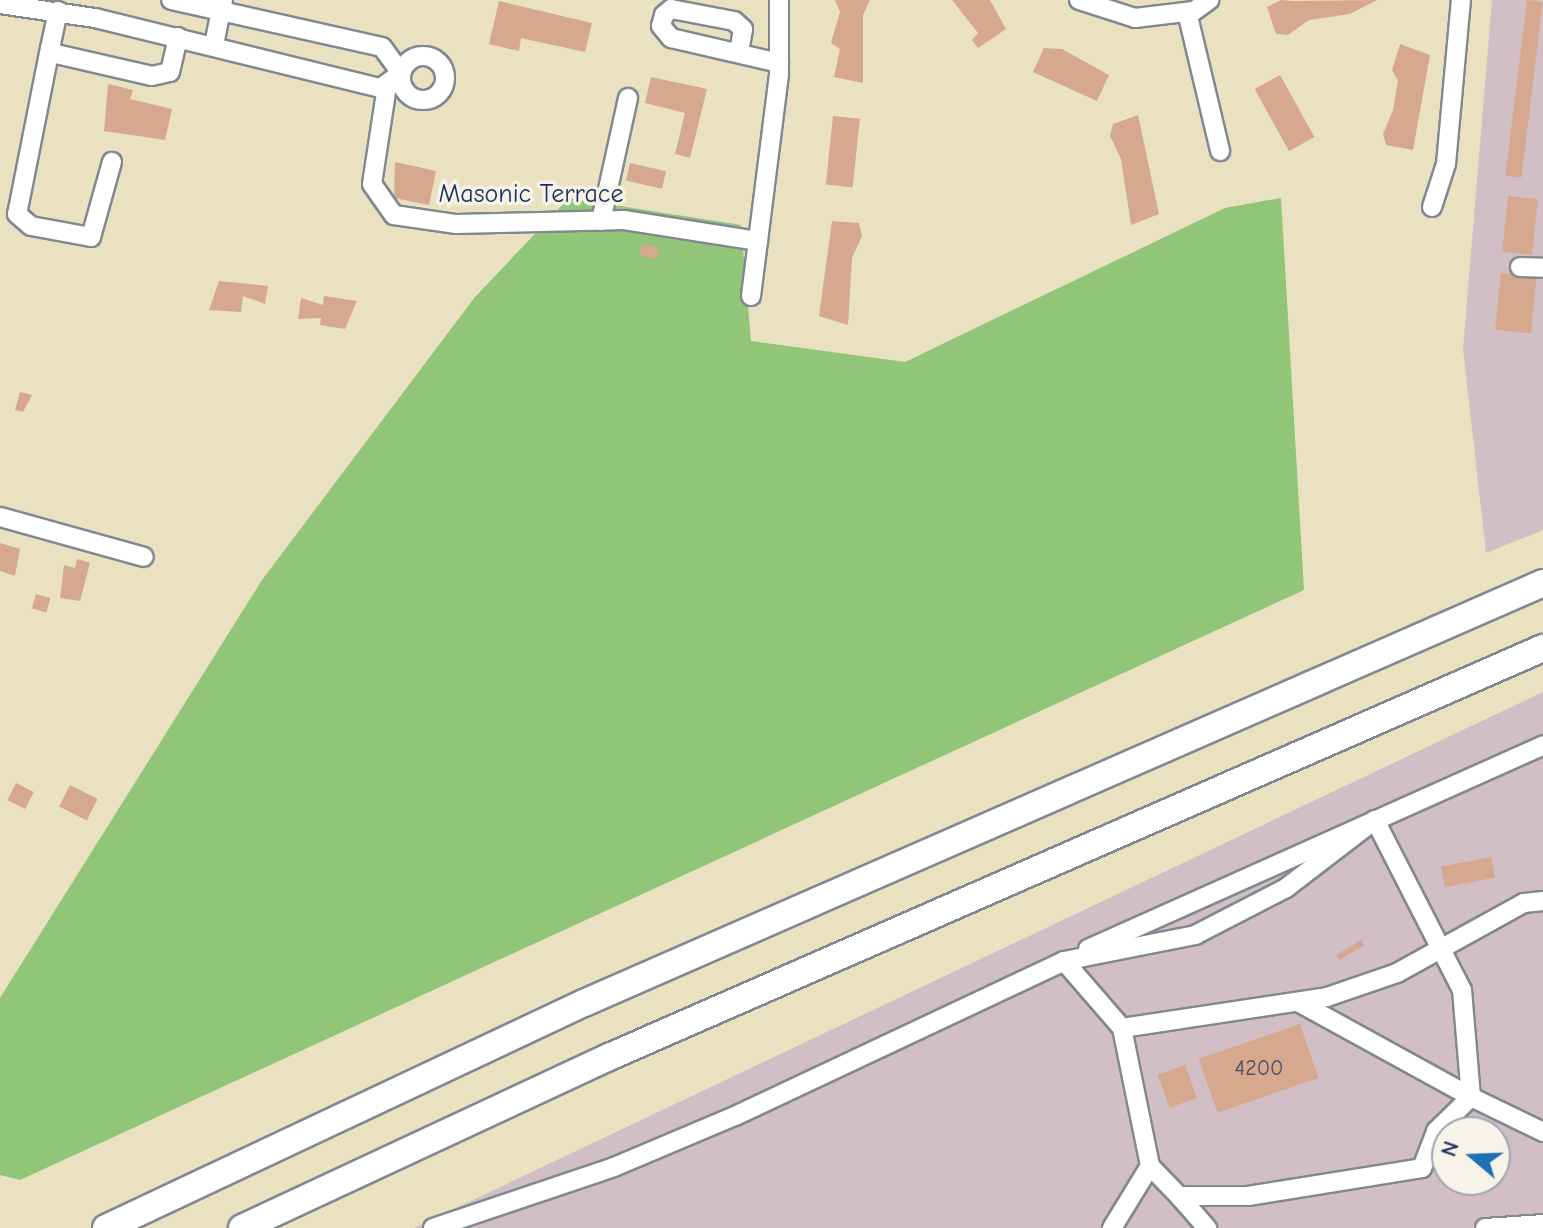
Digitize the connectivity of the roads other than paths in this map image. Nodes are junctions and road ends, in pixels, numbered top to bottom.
1 (171, 0) edge
2 (779, 0) edge
3 (1079, 0) edge
4 (1209, 0) edge
5 (1461, 0) edge
6 (0, 4) edge
7 (222, 6) edge
8 (58, 11) junction
9 (1187, 12) junction
10 (178, 37) junction
11 (214, 45) junction
12 (50, 48) junction
13 (739, 52) dead end
14 (779, 63) junction
15 (394, 80) junction
16 (628, 98) dead end
17 (1220, 151) dead end
18 (112, 162) dead end
19 (1432, 207) dead end
20 (601, 221) junction
21 (758, 241) junction
22 (1520, 267) dead end
23 (1543, 268) edge
24 (751, 296) dead end
25 (0, 517) edge
26 (144, 557) dead end
27 (1543, 583) edge
28 (1543, 648) edge
29 (1543, 745) edge
30 (1375, 820) junction
31 (1543, 901) edge
32 (1443, 952) junction
33 (1064, 961) junction
34 (1300, 1003) junction
35 (1122, 1028) junction
36 (1471, 1097) junction
37 (1543, 1132) edge
38 (1150, 1166) junction
39 (1179, 1196) junction
40 (1543, 1224) edge
41 (106, 1228) edge
42 (242, 1228) edge
43 (433, 1228) edge
44 (1112, 1228) edge
45 (1207, 1228) edge
46 (1485, 1228) edge

1 - 7 street
2 - 14 street
3 - 9 street
4 - 9 street
5 - 19 street
6 - 8 street
7 - 11 street
7 - 15 street
8 - 10 street
8 - 12 street
9 - 17 street
10 - 11 street
10 - 12 street
11 - 15 street
12 - 18 street
13 - 14 street
14 - 21 street
15 - 20 street, Masonic Terrace
16 - 20 street
20 - 21 street, Masonic Terrace
21 - 24 street
22 - 23 street
25 - 26 street
27 - 41 highway
28 - 42 highway
29 - 30 street
30 - 32 street
30 - 33 street
30 - 33 street
31 - 32 street
32 - 34 street
32 - 36 street
33 - 35 street
33 - 43 street
34 - 35 street
34 - 36 street
35 - 38 street
36 - 37 street
36 - 39 street
38 - 39 street
38 - 44 street
39 - 45 street
40 - 46 street

